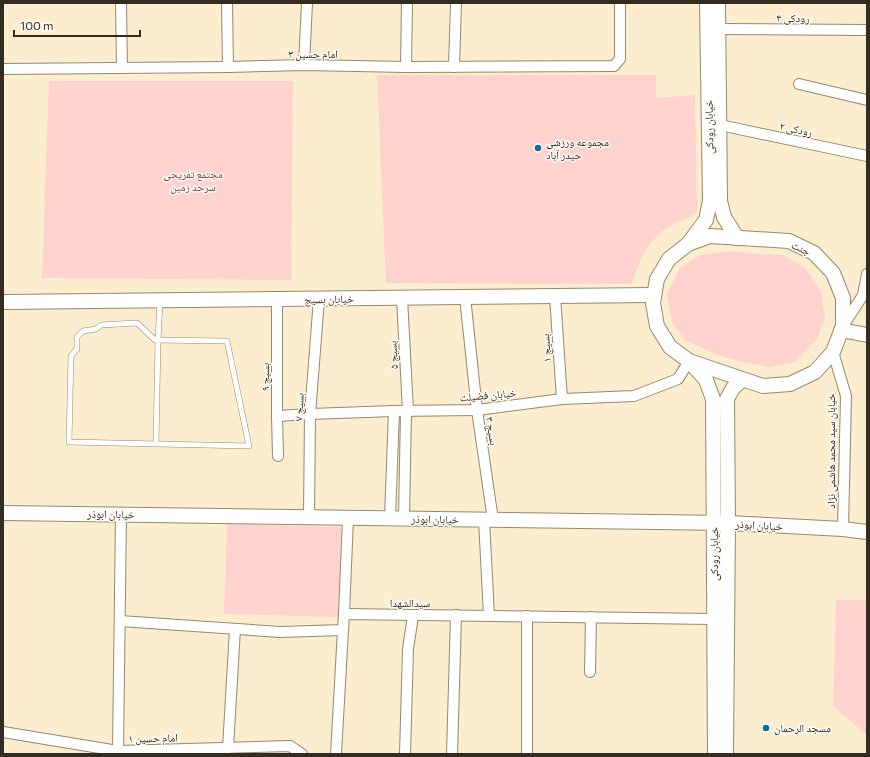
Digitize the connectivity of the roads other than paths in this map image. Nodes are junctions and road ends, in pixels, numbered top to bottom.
1 (121, 3) edge
2 (227, 3) edge
3 (307, 3) edge
4 (407, 3) edge
5 (456, 3) edge
6 (620, 3) edge
7 (707, 3) edge
8 (718, 3) edge
9 (718, 29) junction
10 (867, 30) edge
11 (304, 65) junction
12 (228, 67) junction
13 (406, 67) junction
14 (454, 67) junction
15 (122, 68) junction
16 (3, 69) edge
17 (799, 84) dead end
18 (867, 100) edge
19 (720, 125) junction
20 (867, 156) edge
21 (738, 238) junction
22 (688, 244) junction
23 (867, 274) edge
24 (654, 295) junction
25 (555, 296) junction
26 (465, 297) junction
27 (402, 298) junction
28 (277, 299) junction
29 (319, 299) junction
30 (160, 301) junction
31 (3, 302) edge
32 (842, 328) junction
33 (867, 335) edge
34 (158, 340) junction
35 (833, 352) junction
36 (689, 361) junction
37 (742, 380) junction
38 (562, 399) junction
39 (477, 410) junction
40 (394, 411) junction
41 (407, 411) junction
42 (310, 414) junction
43 (277, 416) junction
44 (156, 444) junction
45 (278, 456) dead end
46 (3, 513) edge
47 (121, 514) junction
48 (309, 517) junction
49 (348, 518) junction
50 (390, 518) junction
51 (404, 518) junction
52 (489, 520) junction
53 (721, 523) junction
54 (843, 529) junction
55 (867, 532) edge
56 (344, 614) junction
57 (456, 615) junction
58 (413, 616) junction
59 (489, 616) junction
60 (527, 616) junction
61 (591, 617) junction
62 (714, 619) junction
63 (120, 621) junction
64 (235, 629) junction
65 (343, 630) junction
66 (590, 672) dead end
67 (3, 732) edge
68 (228, 748) junction
69 (118, 751) junction
70 (302, 754) edge
71 (336, 754) edge
72 (405, 754) edge
73 (452, 754) edge
74 (526, 754) edge
75 (715, 754) edge
76 (726, 754) edge

1 - 15 street
2 - 12 street
3 - 11 street
4 - 13 street
5 - 14 street
6 - 14 street, امام حسین ۳
7 - 22 main road, خیابان رودکی
8 - 9 main road, خیابان رودکی
9 - 10 street, رودکی ۴
9 - 19 main road, خیابان رودکی
11 - 12 street, امام حسین ۳
11 - 13 street, امام حسین ۳
12 - 15 street, امام حسین ۳
13 - 14 street, امام حسین ۳
15 - 16 street, امام حسین ۳
17 - 18 street
19 - 20 street, رودکی ۲
19 - 21 main road, خیابان رودکی
21 - 22 main road, جنت
21 - 32 main road, جنت
22 - 24 main road, جنت
23 - 32 street
24 - 25 main road, خیابان بسیج
24 - 36 main road, جنت
25 - 26 main road, خیابان بسیج
25 - 38 street, بسیج ۱
26 - 27 main road, خیابان بسیج
26 - 39 street, بسیج ۳
27 - 29 main road, خیابان بسیج
27 - 41 street, بسیج ۵
28 - 29 main road, خیابان بسیج
28 - 30 main road, خیابان بسیج
28 - 43 street, بسیج ۹
29 - 42 street, بسیج ۷
30 - 31 main road, خیابان بسیج
30 - 34 lane
32 - 33 main road
32 - 35 main road, جنت
34 - 44 lane
34 - 44 lane
34 - 44 lane
35 - 37 main road, جنت
35 - 54 street, خیابان سید محمد هاشمی نژاد
36 - 37 main road, جنت
36 - 38 street, خیابان فضیلت
36 - 53 main road, خیابان رودکی
37 - 53 main road, خیابان رودکی
38 - 39 street, خیابان فضیلت
39 - 41 street, خیابان فضیلت
39 - 52 street, بسیج ۳
40 - 41 street, خیابان فضیلت
40 - 42 street, خیابان فضیلت
40 - 50 street
41 - 51 street, بسیج ۵
42 - 43 street, خیابان فضیلت
42 - 48 street, بسیج ۷
43 - 45 street, بسیج ۹
46 - 47 main road, خیابان ابوذر
47 - 48 main road, خیابان ابوذر
47 - 63 street
48 - 49 main road, خیابان ابوذر
49 - 50 main road, خیابان ابوذر
49 - 56 street
50 - 51 main road, خیابان ابوذر
51 - 52 main road, خیابان ابوذر
52 - 53 main road, خیابان ابوذر
52 - 59 street, بسیج ۳
53 - 54 main road, خیابان ابوذر
53 - 62 main road, خیابان رودکی
53 - 76 main road, خیابان رودکی
54 - 55 main road, خیابان ابوذر
56 - 58 street, سیدالشهدا
56 - 65 street
57 - 58 street, سیدالشهدا
57 - 59 street, سیدالشهدا
57 - 73 street
58 - 72 street
59 - 60 street, سیدالشهدا
60 - 61 street, سیدالشهدا
60 - 74 street
61 - 62 street, سیدالشهدا
61 - 66 street
62 - 75 main road, خیابان رودکی
63 - 64 street
63 - 69 street
64 - 65 street
64 - 68 street
65 - 71 street
67 - 69 street, امام حسین ۱
68 - 69 street, امام حسین ۱
68 - 70 street, امام حسین ۱

